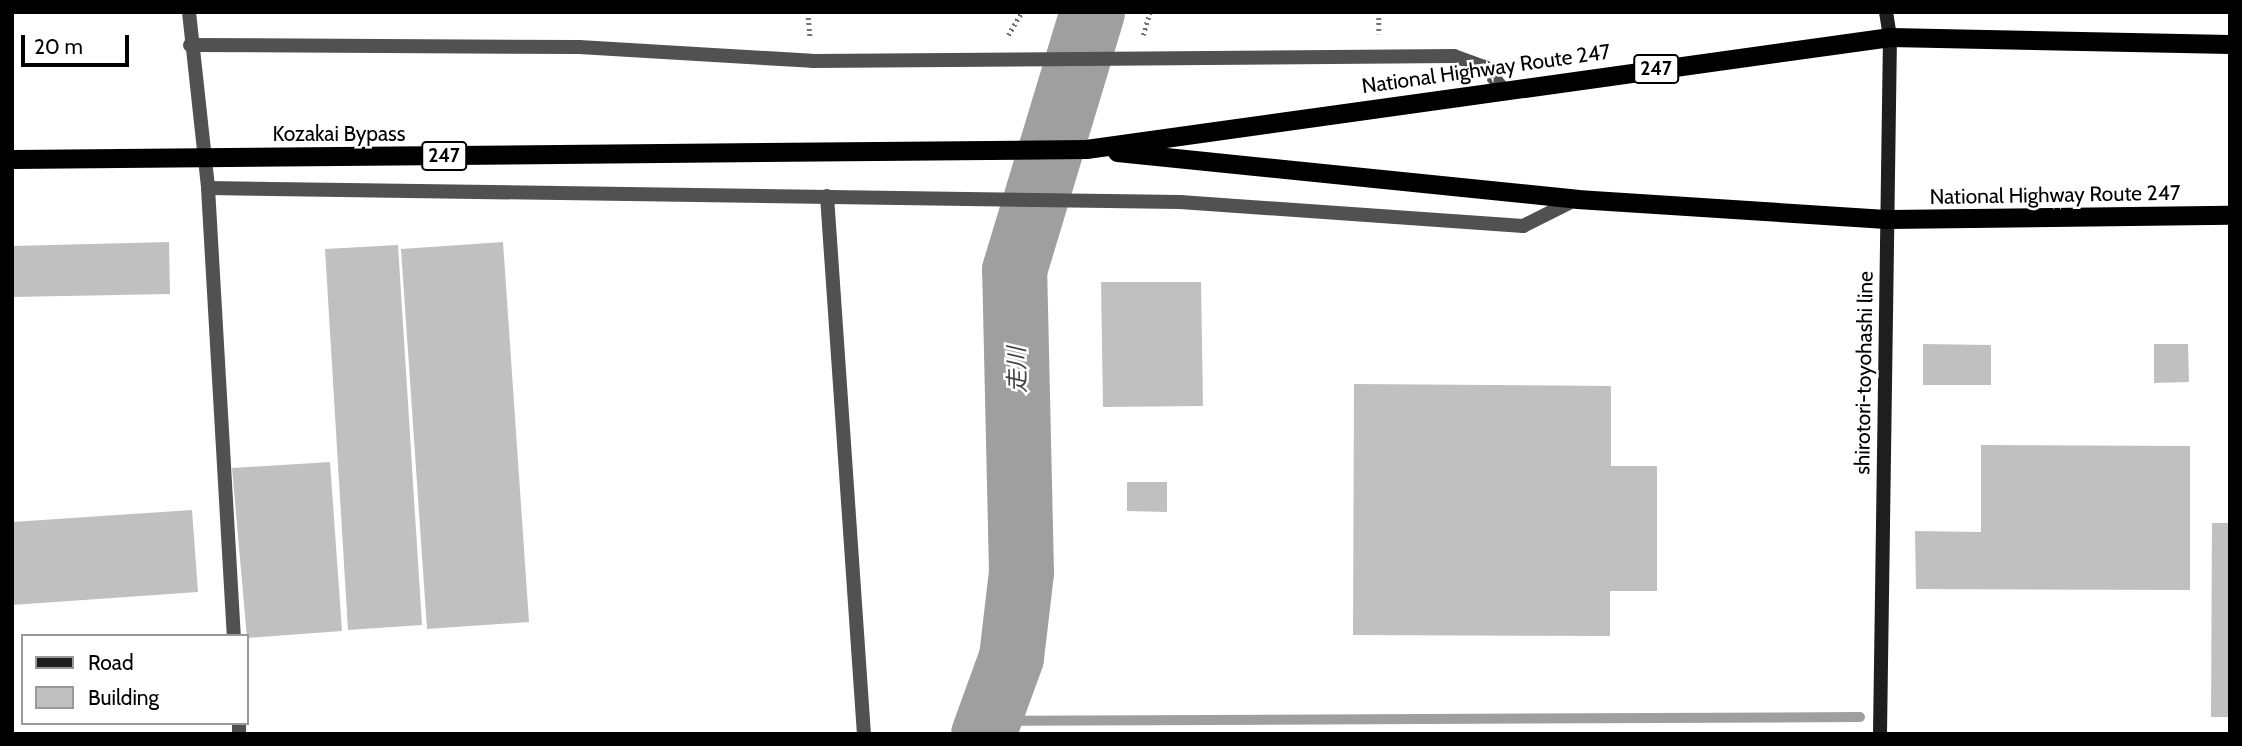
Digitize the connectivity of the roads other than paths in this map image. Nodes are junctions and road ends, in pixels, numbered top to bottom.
1 (189, 12) edge
2 (1886, 12) edge
3 (1891, 37) junction
4 (2230, 44) edge
5 (190, 45) junction
6 (1503, 89) junction
7 (1086, 149) junction
8 (876, 153) joint
9 (12, 159) edge
10 (208, 188) junction
11 (827, 195) junction
12 (1577, 199) junction
13 (2230, 215) edge
14 (1889, 219) junction
15 (234, 634) edge
16 (864, 734) edge
17 (1880, 734) edge

1 - 5 street
2 - 3 main road, shirotori-toyohashi line
3 - 4 highway, National Highway Route 247 / 247
3 - 6 highway, National Highway Route 247 / 247
3 - 14 main road, shirotori-toyohashi line
5 - 6 street
5 - 10 street
6 - 7 highway, National Highway Route 247 / 247
7 - 8 highway, National Highway Route 247 / 247
7 - 12 highway, National Highway Route 247 / 247
8 - 9 highway, Kozakai Bypass / 247
10 - 11 street
10 - 15 street
11 - 12 street
11 - 16 street
12 - 14 highway, National Highway Route 247 / 247
13 - 14 highway, National Highway Route 247 / 247
14 - 17 main road, shirotori-toyohashi line

